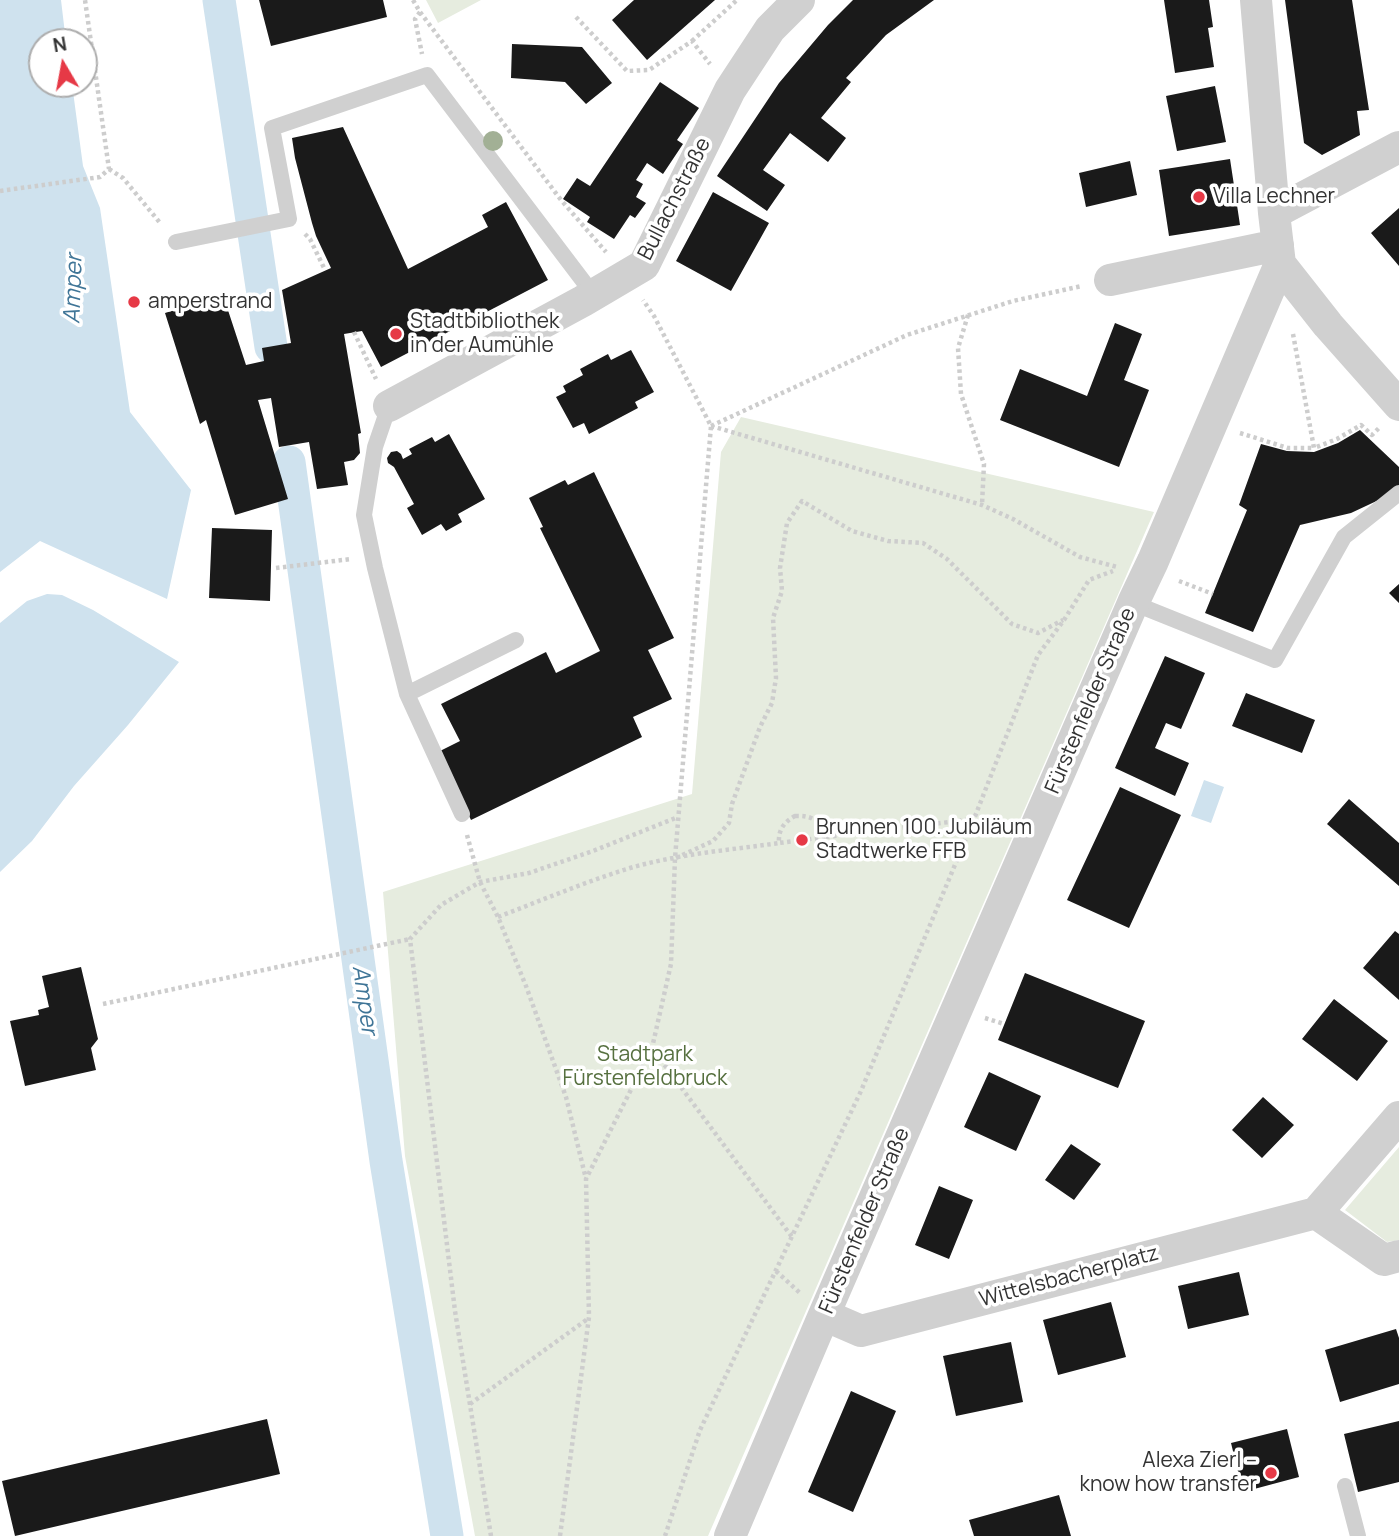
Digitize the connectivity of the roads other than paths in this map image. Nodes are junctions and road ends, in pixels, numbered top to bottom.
1 (799, 0) edge
2 (1256, 0) edge
3 (1399, 147) edge
4 (1274, 213) junction
5 (176, 242) road end
6 (1279, 254) junction
7 (1110, 280) road end
8 (593, 294) junction
9 (1399, 405) edge
10 (389, 406) joint
11 (1399, 493) edge
12 (1133, 603) junction
13 (516, 640) dead end
14 (407, 694) junction
15 (462, 814) road end
16 (1399, 1117) edge
17 (1316, 1213) junction
18 (1399, 1256) edge
19 (824, 1315) junction
20 (1345, 1486) dead end
21 (730, 1536) edge
22 (1359, 1536) edge

1 - 8 street, Bullachstraße
2 - 4 street
3 - 4 street
4 - 6 street
5 - 8 lane
6 - 7 street
6 - 9 street
6 - 12 street, Fürstenfelder Straße
8 - 10 street, Bullachstraße
10 - 14 lane
11 - 12 lane
12 - 19 street, Fürstenfelder Straße
13 - 14 lane
14 - 15 lane
16 - 17 street
17 - 18 street
17 - 19 street, Wittelsbacherplatz
19 - 21 street, Fürstenfelder Straße
20 - 22 lane

